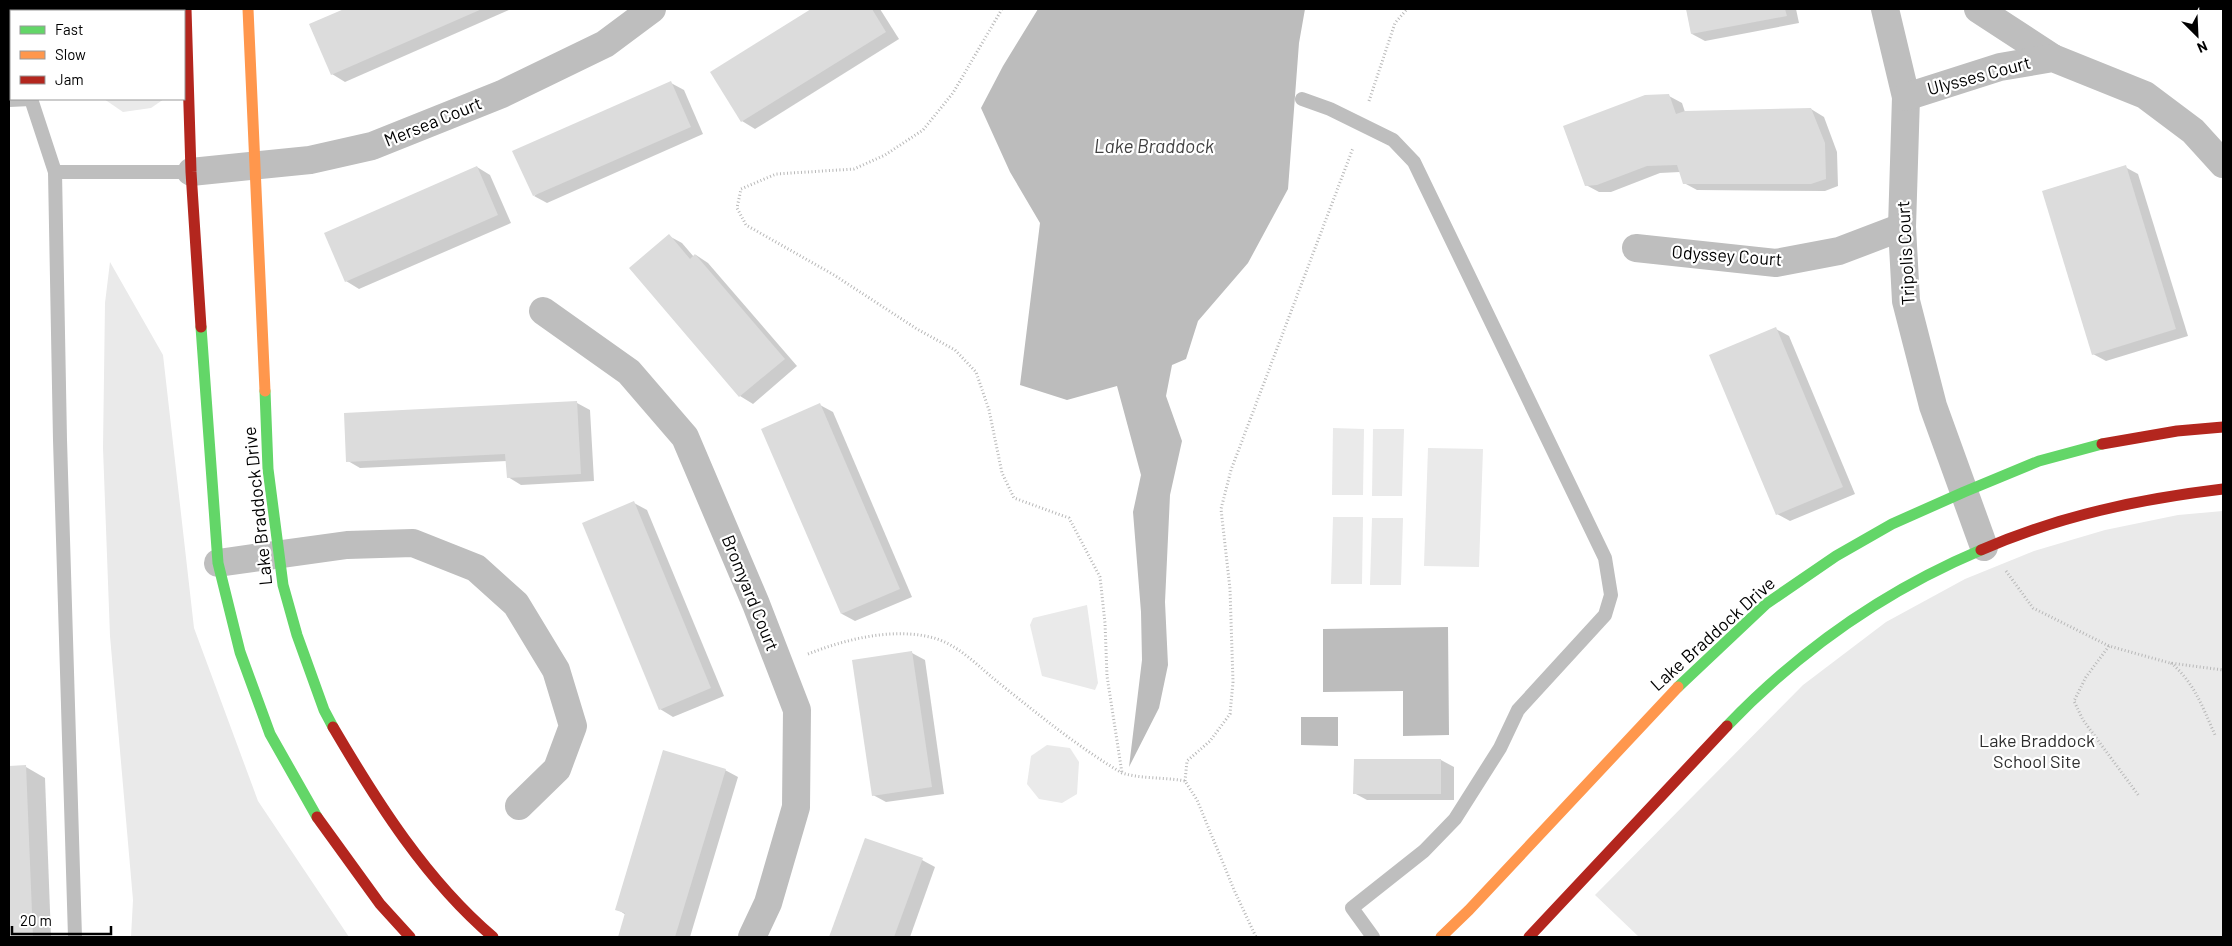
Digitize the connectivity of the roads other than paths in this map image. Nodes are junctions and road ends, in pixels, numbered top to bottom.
1 (186, 9) edge
2 (248, 9) edge
3 (652, 9) edge
4 (1885, 9) edge
5 (1978, 9) edge
6 (2053, 58) junction
7 (1906, 97) junction
8 (1302, 99) dead end
9 (31, 100) edge
10 (2223, 164) edge
11 (255, 165) junction
12 (55, 172) junction
13 (191, 172) junction
14 (1902, 227) junction
15 (1636, 248) dead end
16 (544, 311) dead end
17 (2223, 427) edge
18 (2223, 489) edge
19 (1964, 492) junction
20 (1990, 545) junction
21 (279, 554) junction
22 (218, 563) junction
23 (519, 806) dead end
24 (75, 937) edge
25 (410, 937) edge
26 (493, 937) edge
27 (752, 937) edge
28 (1373, 937) edge
29 (1441, 937) edge
30 (1529, 937) edge

1 - 13 street
2 - 11 street, Lake Braddock Drive
3 - 11 street, Mersea Court
4 - 7 street, Tripolis Court
5 - 6 street, Ulysses Court
6 - 7 street, Ulysses Court
6 - 10 street, Ulysses Court
7 - 14 street, Tripolis Court
8 - 28 lane
9 - 12 lane
11 - 13 street, Mersea Court
11 - 21 street, Lake Braddock Drive
12 - 13 lane
12 - 24 lane
13 - 22 street
14 - 15 street, Odyssey Court
14 - 19 street, Tripolis Court
16 - 27 street, Bromyard Court
17 - 19 street, Lake Braddock Drive
18 - 20 street
19 - 20 street, Tripolis Court
19 - 29 street, Lake Braddock Drive
20 - 30 street
21 - 22 street
21 - 23 street
21 - 26 street, Lake Braddock Drive
22 - 25 street

